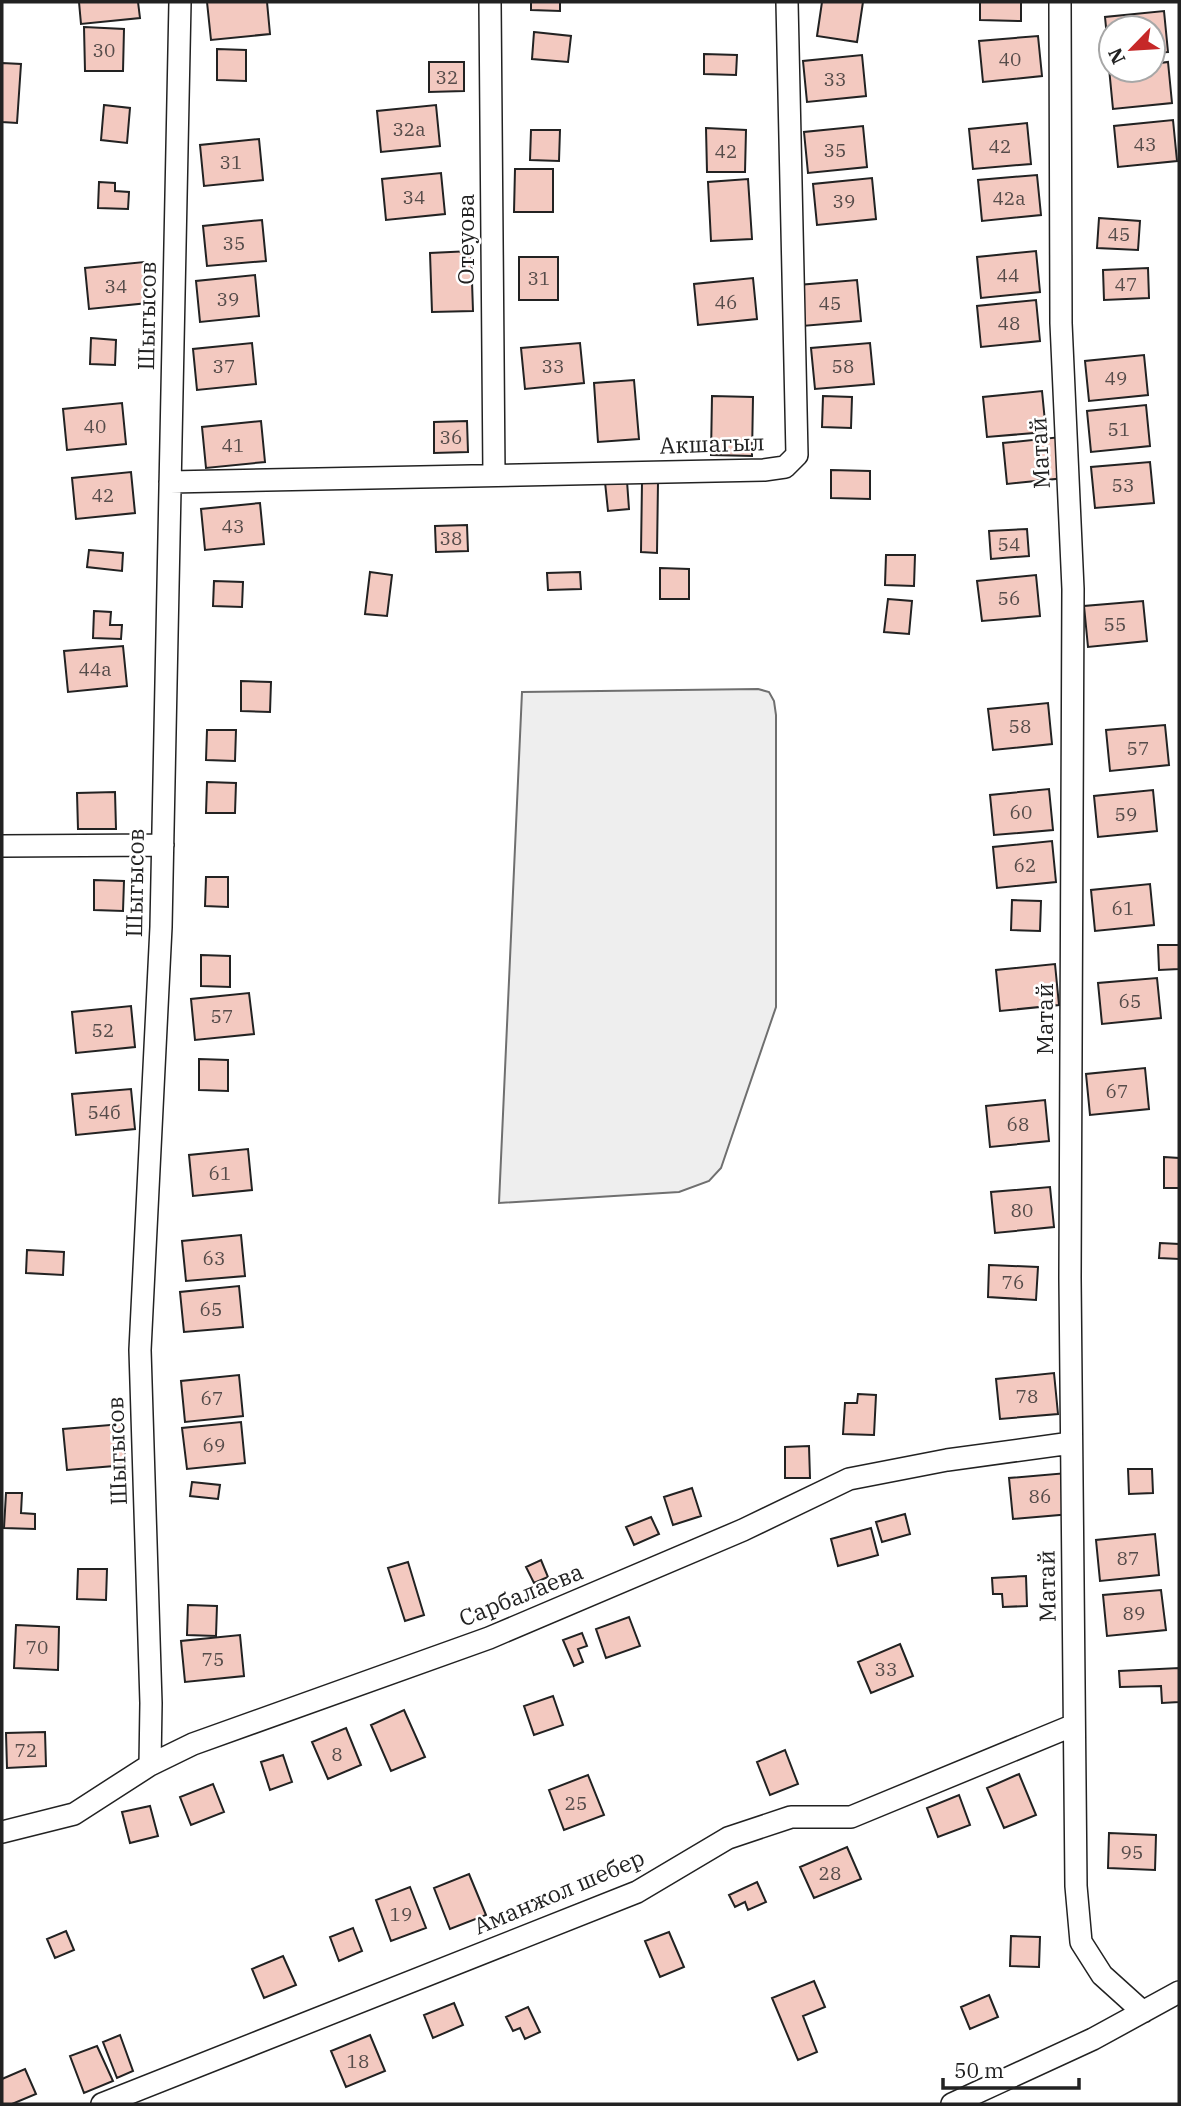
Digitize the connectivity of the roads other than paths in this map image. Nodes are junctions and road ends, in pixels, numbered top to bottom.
1 (180, 2) edge
2 (490, 2) edge
3 (787, 2) edge
4 (1060, 2) edge
5 (494, 475) junction
6 (170, 482) junction
7 (163, 845) junction
8 (2, 846) edge
9 (1071, 1443) junction
10 (1074, 1725) junction
11 (150, 1765) junction
12 (2, 1832) edge
13 (1179, 1992) edge
14 (1143, 2011) junction
15 (102, 2104) edge
16 (952, 2104) edge

1 - 6 street, Шыгысов
2 - 5 street, Отеуова
3 - 5 street, Акшагыл
4 - 9 street, Матай
5 - 6 street, Акшагыл
6 - 7 street, Шыгысов
7 - 8 street
7 - 11 street, Шыгысов
9 - 10 street, Матай
9 - 11 street, Сарбалаева
10 - 14 street, Матай
10 - 15 street, Аманжол шебер
11 - 12 street, Сарбалаева
13 - 14 street
14 - 16 street

